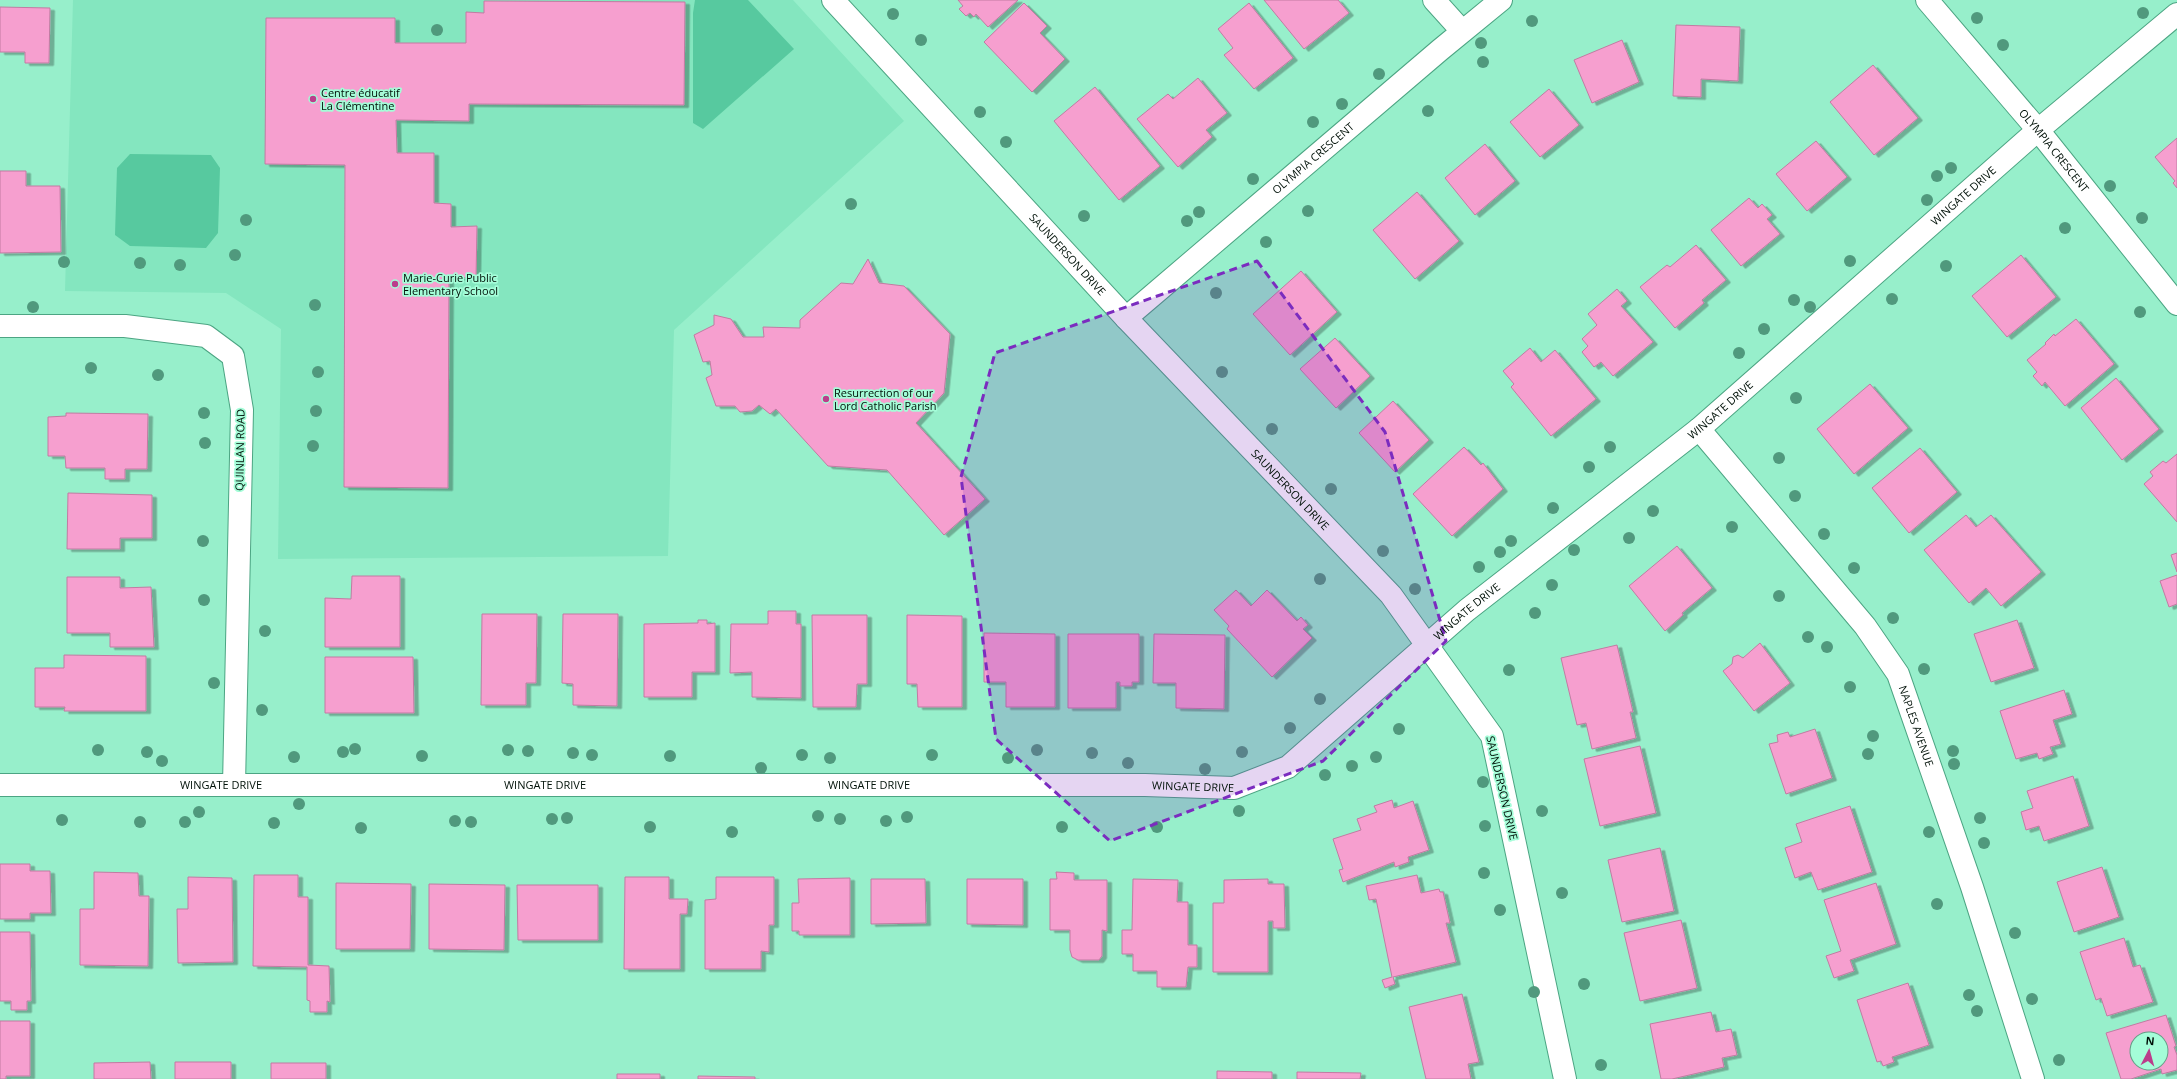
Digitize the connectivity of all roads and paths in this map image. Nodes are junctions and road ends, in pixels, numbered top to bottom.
1 (833, 0) edge
2 (1434, 0) edge
3 (1501, 0) edge
4 (1927, 0) edge
5 (2177, 14) edge
6 (1462, 31) junction
7 (2038, 130) junction
8 (2177, 304) edge
9 (1126, 318) junction
10 (0, 326) edge
11 (1699, 429) junction
12 (1428, 645) junction
13 (0, 785) edge
14 (234, 786) junction
15 (1565, 1079) edge
16 (2033, 1079) edge

1 - 9 street, SAUNDERSON DRIVE
2 - 6 street
3 - 6 street, OLYMPIA CRESCENT
4 - 7 street, OLYMPIA CRESCENT
5 - 7 street, WINGATE DRIVE
6 - 9 street, OLYMPIA CRESCENT
7 - 8 street, OLYMPIA CRESCENT
7 - 11 street, WINGATE DRIVE
9 - 12 street, SAUNDERSON DRIVE
10 - 14 street, QUINLAN ROAD
11 - 12 street, WINGATE DRIVE
11 - 16 street, NAPLES AVENUE
12 - 14 street, WINGATE DRIVE
12 - 15 street, SAUNDERSON DRIVE
13 - 14 street, WINGATE DRIVE

